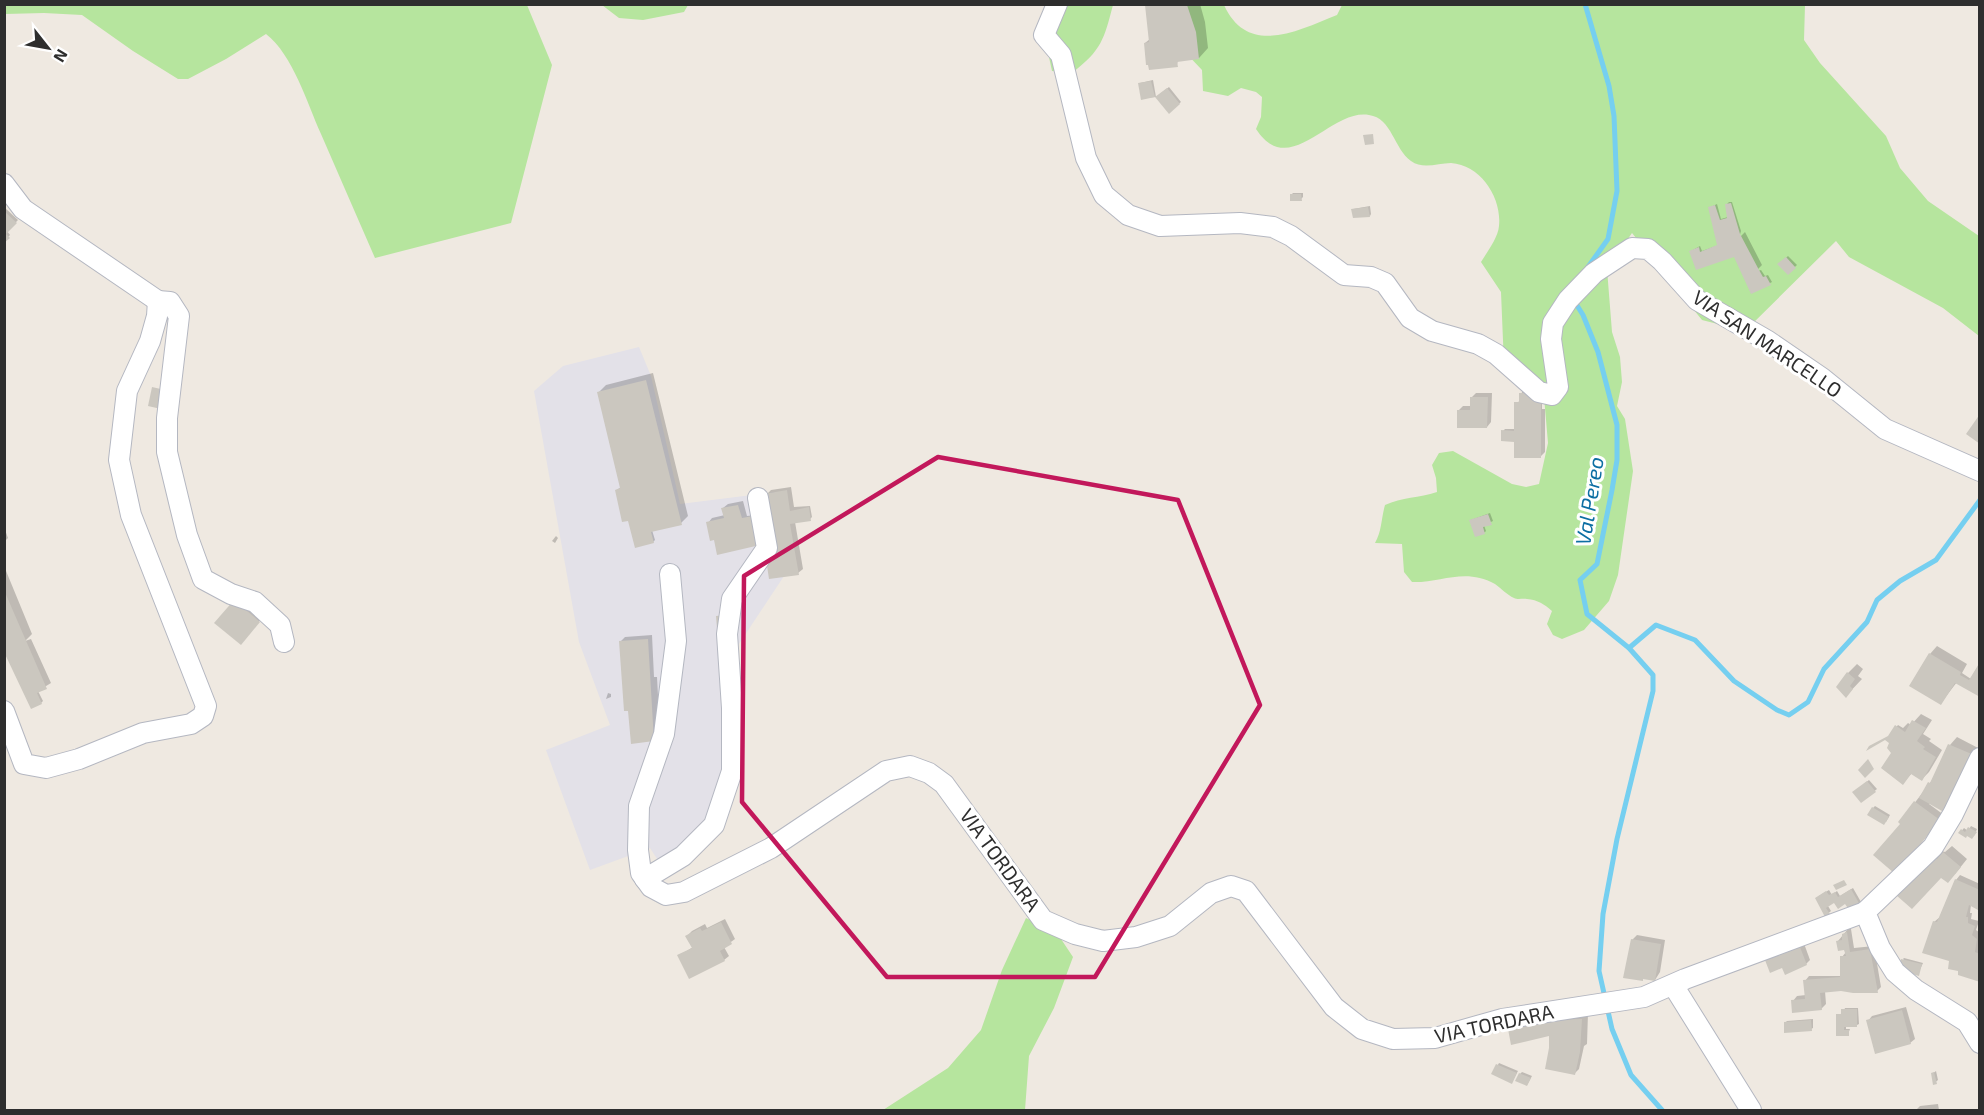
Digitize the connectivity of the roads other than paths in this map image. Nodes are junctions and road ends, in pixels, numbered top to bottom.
1 (1056, 4) edge
2 (4, 184) edge
3 (158, 301) junction
4 (1980, 471) edge
5 (758, 498) dead end
6 (670, 574) dead end
7 (284, 642) dead end
8 (4, 711) edge
9 (1980, 758) edge
10 (645, 879) junction
11 (1865, 912) junction
12 (1673, 985) junction
13 (1980, 1043) edge
14 (1750, 1110) edge

1 - 4 street, VIA SAN MARCELLO
2 - 3 street
3 - 7 street
3 - 8 street
5 - 10 street
6 - 10 street
9 - 11 street
10 - 12 street, VIA TORDARA
11 - 12 street, VIA TORDARA
11 - 13 street
12 - 14 street

